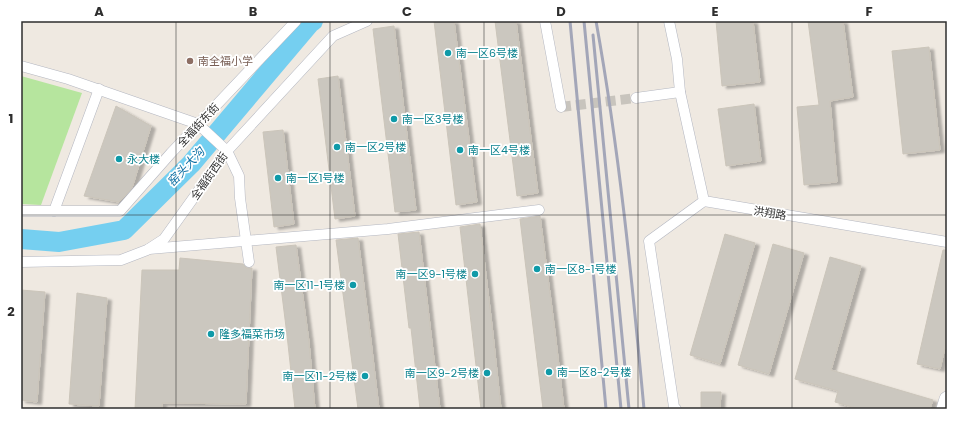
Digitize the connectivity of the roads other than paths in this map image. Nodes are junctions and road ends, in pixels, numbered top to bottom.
1 (296, 21) edge
2 (367, 21) edge
3 (545, 21) edge
4 (669, 21) edge
5 (21, 66) edge
6 (99, 89) junction
7 (680, 92) junction
8 (636, 98) tunnel mouth
9 (561, 107) dead end
10 (198, 124) junction
11 (227, 151) junction
12 (704, 201) junction
13 (539, 210) dead end
14 (21, 211) edge
15 (54, 211) junction
16 (245, 241) junction
17 (947, 242) edge
18 (147, 250) junction
19 (21, 262) edge
20 (249, 262) dead end
21 (947, 399) edge
22 (676, 409) edge
23 (944, 409) edge

1 - 10 street, 全福街东街
2 - 11 street, 全福街西街
3 - 9 street
4 - 7 street
5 - 6 street
6 - 10 street
6 - 15 street
7 - 8 street
7 - 12 street
10 - 11 street
10 - 15 street, 全福街东街
11 - 16 street
11 - 18 street, 全福街西街
12 - 17 street, 洪翔路
12 - 22 street
13 - 16 street
14 - 15 street, 全福街东街
16 - 18 street
16 - 20 street
18 - 19 street, 全福街西街
21 - 23 main road

